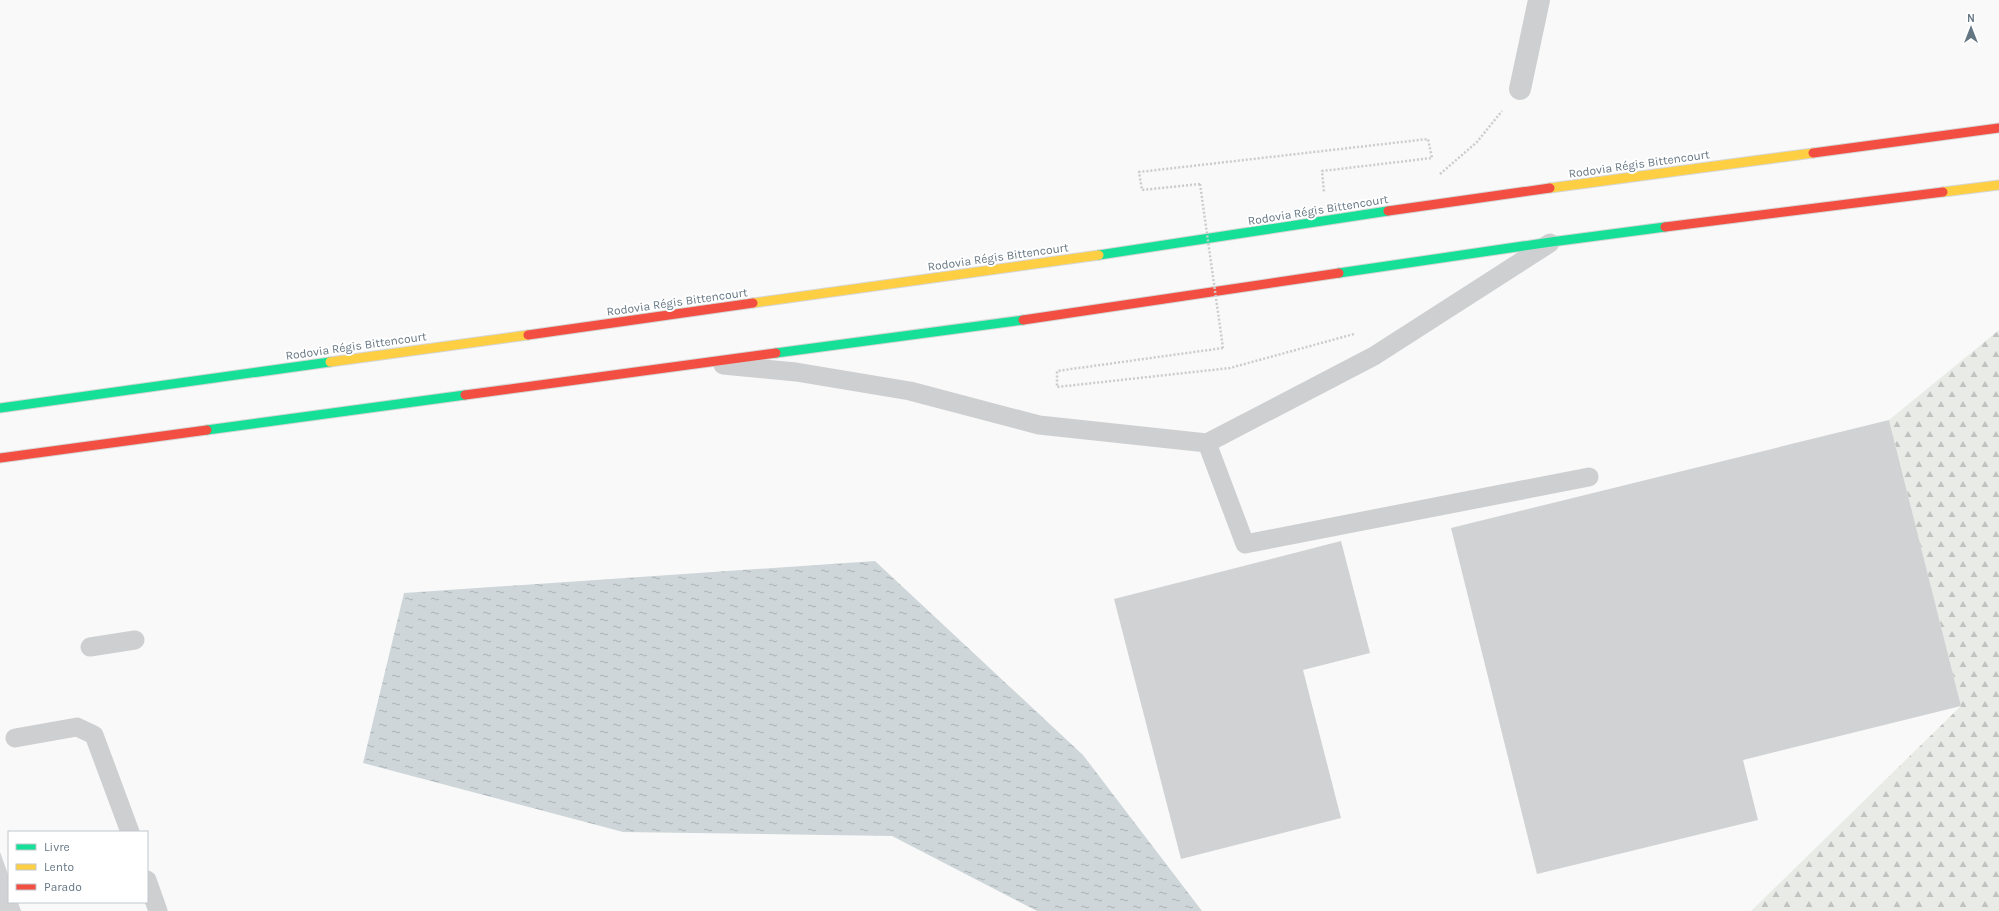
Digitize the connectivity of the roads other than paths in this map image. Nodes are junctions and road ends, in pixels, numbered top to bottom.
1 (1539, 0) edge
2 (1520, 89) road end
3 (1999, 128) edge
4 (1999, 185) edge
5 (1551, 242) junction
6 (704, 364) junction
7 (0, 408) edge
8 (1206, 444) junction
9 (0, 458) edge
10 (1589, 477) dead end
11 (135, 640) dead end
12 (90, 647) dead end
13 (15, 738) dead end
14 (130, 831) edge
15 (148, 883) edge
16 (158, 911) edge

1 - 2 street
3 - 7 highway, Rodovia Régis Bittencourt
4 - 5 highway
5 - 6 highway
5 - 8 lane
6 - 8 lane
6 - 9 highway
8 - 10 lane
11 - 12 lane
13 - 14 lane
15 - 16 lane

